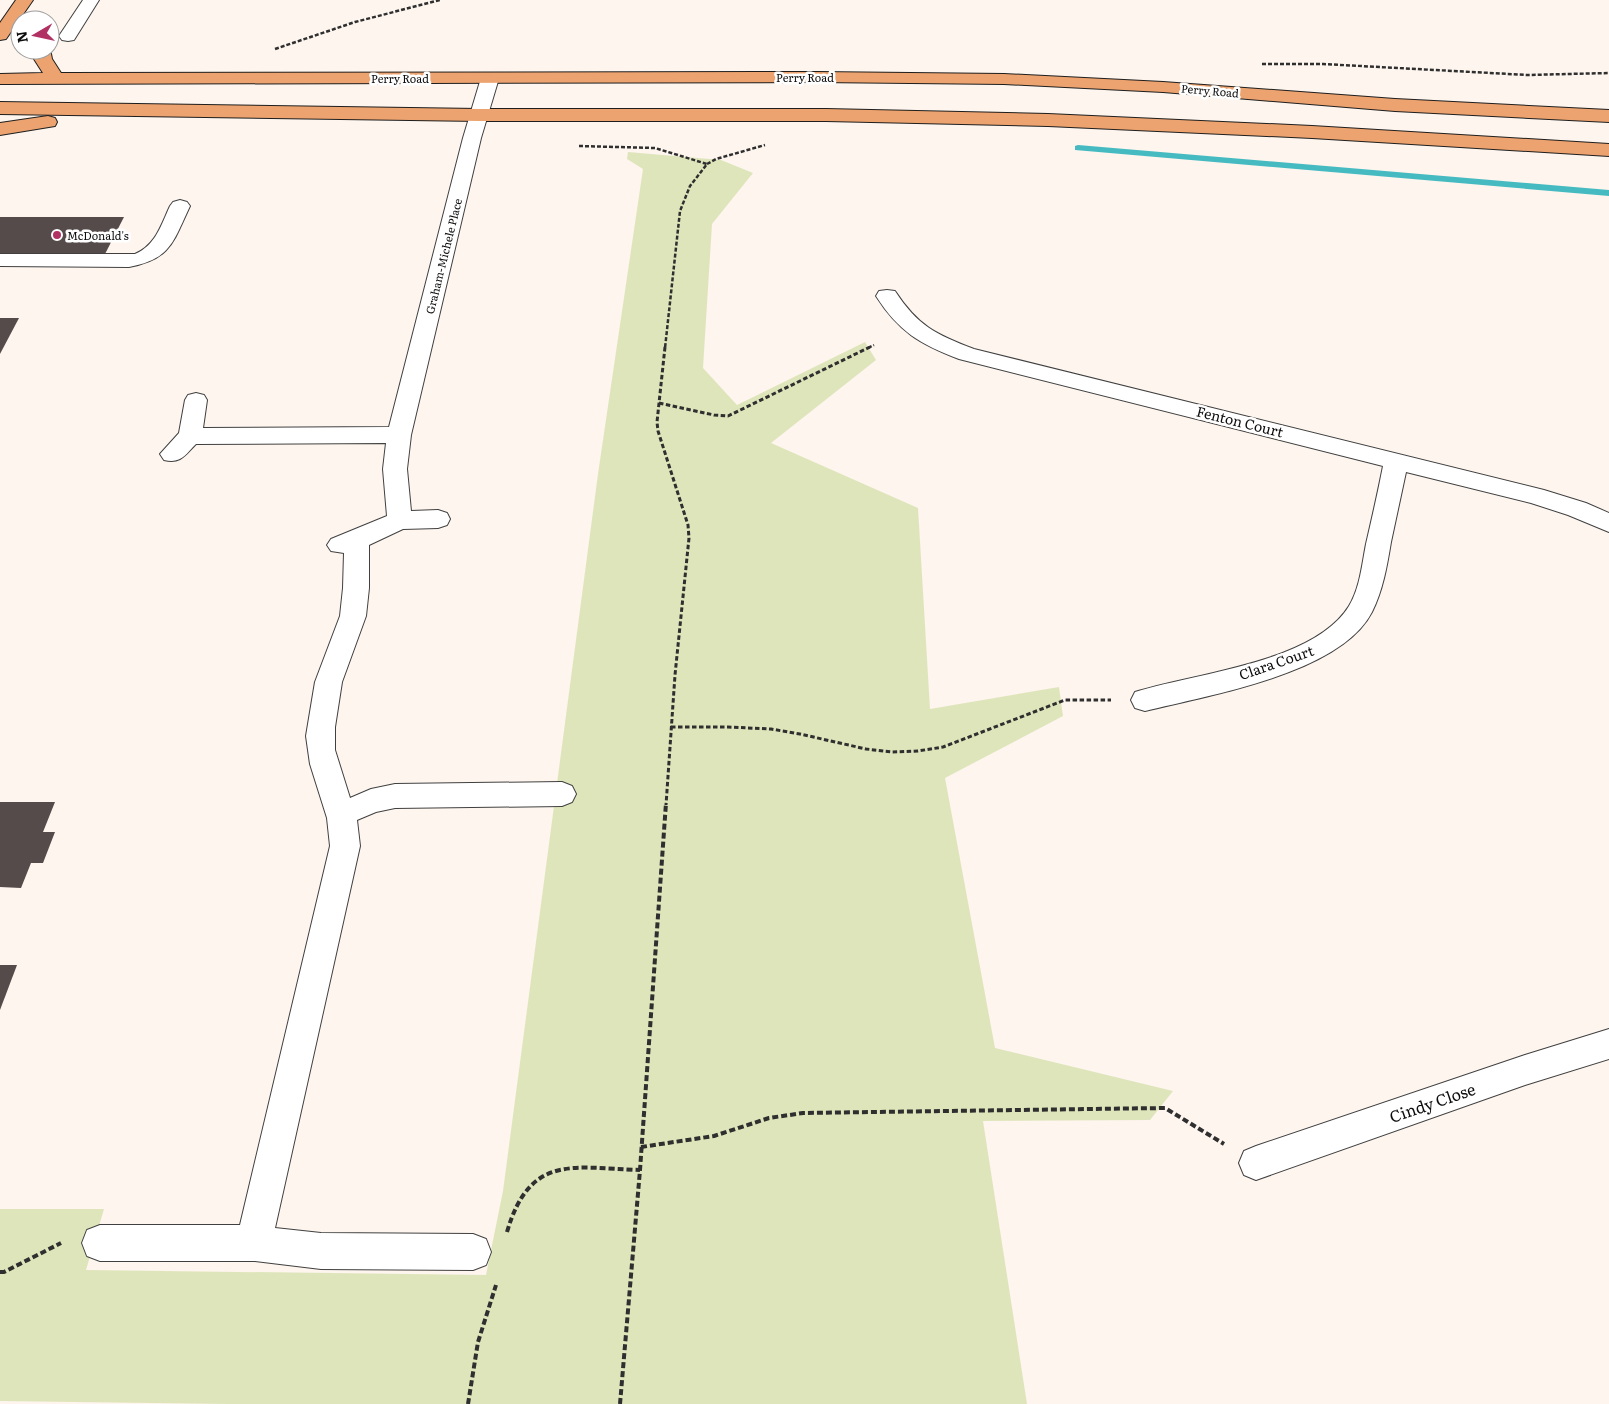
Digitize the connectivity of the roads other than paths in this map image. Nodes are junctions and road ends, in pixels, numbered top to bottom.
1 (91, 0) edge
2 (30, 4) edge
3 (0, 35) edge
4 (68, 36) dead end
5 (45, 60) edge
6 (55, 78) junction
7 (490, 78) junction
8 (0, 79) edge
9 (0, 108) edge
10 (167, 111) junction
11 (479, 115) junction
12 (1609, 116) edge
13 (0, 129) edge
14 (1609, 150) edge
15 (171, 206) dead end
16 (0, 260) edge
17 (887, 296) dead end
18 (196, 400) dead end
19 (399, 435) junction
20 (190, 436) junction
21 (172, 454) dead end
22 (1396, 460) junction
23 (438, 519) dead end
24 (400, 520) junction
25 (1609, 523) edge
26 (1145, 700) road end
27 (562, 794) dead end
28 (342, 814) junction
29 (1609, 1044) edge
30 (1256, 1163) road end
31 (100, 1243) dead end
32 (255, 1243) junction
33 (473, 1252) dead end

1 - 4 street
2 - 3 main road
5 - 6 main road
6 - 7 main road, Perry Road
6 - 8 main road, Perry Road
7 - 11 street, Graham-Michele Place
7 - 12 main road, Perry Road
9 - 10 main road
10 - 11 main road
10 - 13 main road
11 - 14 main road
11 - 19 street, Graham-Michele Place
15 - 16 street
17 - 22 street, Fenton Court
18 - 20 street
19 - 20 street
19 - 24 street, Graham-Michele Place
20 - 21 street
22 - 25 street, Fenton Court
22 - 26 street, Clara Court
23 - 24 street
24 - 28 street
27 - 28 street
28 - 32 street
29 - 30 street, Cindy Close
31 - 32 street
32 - 33 street

